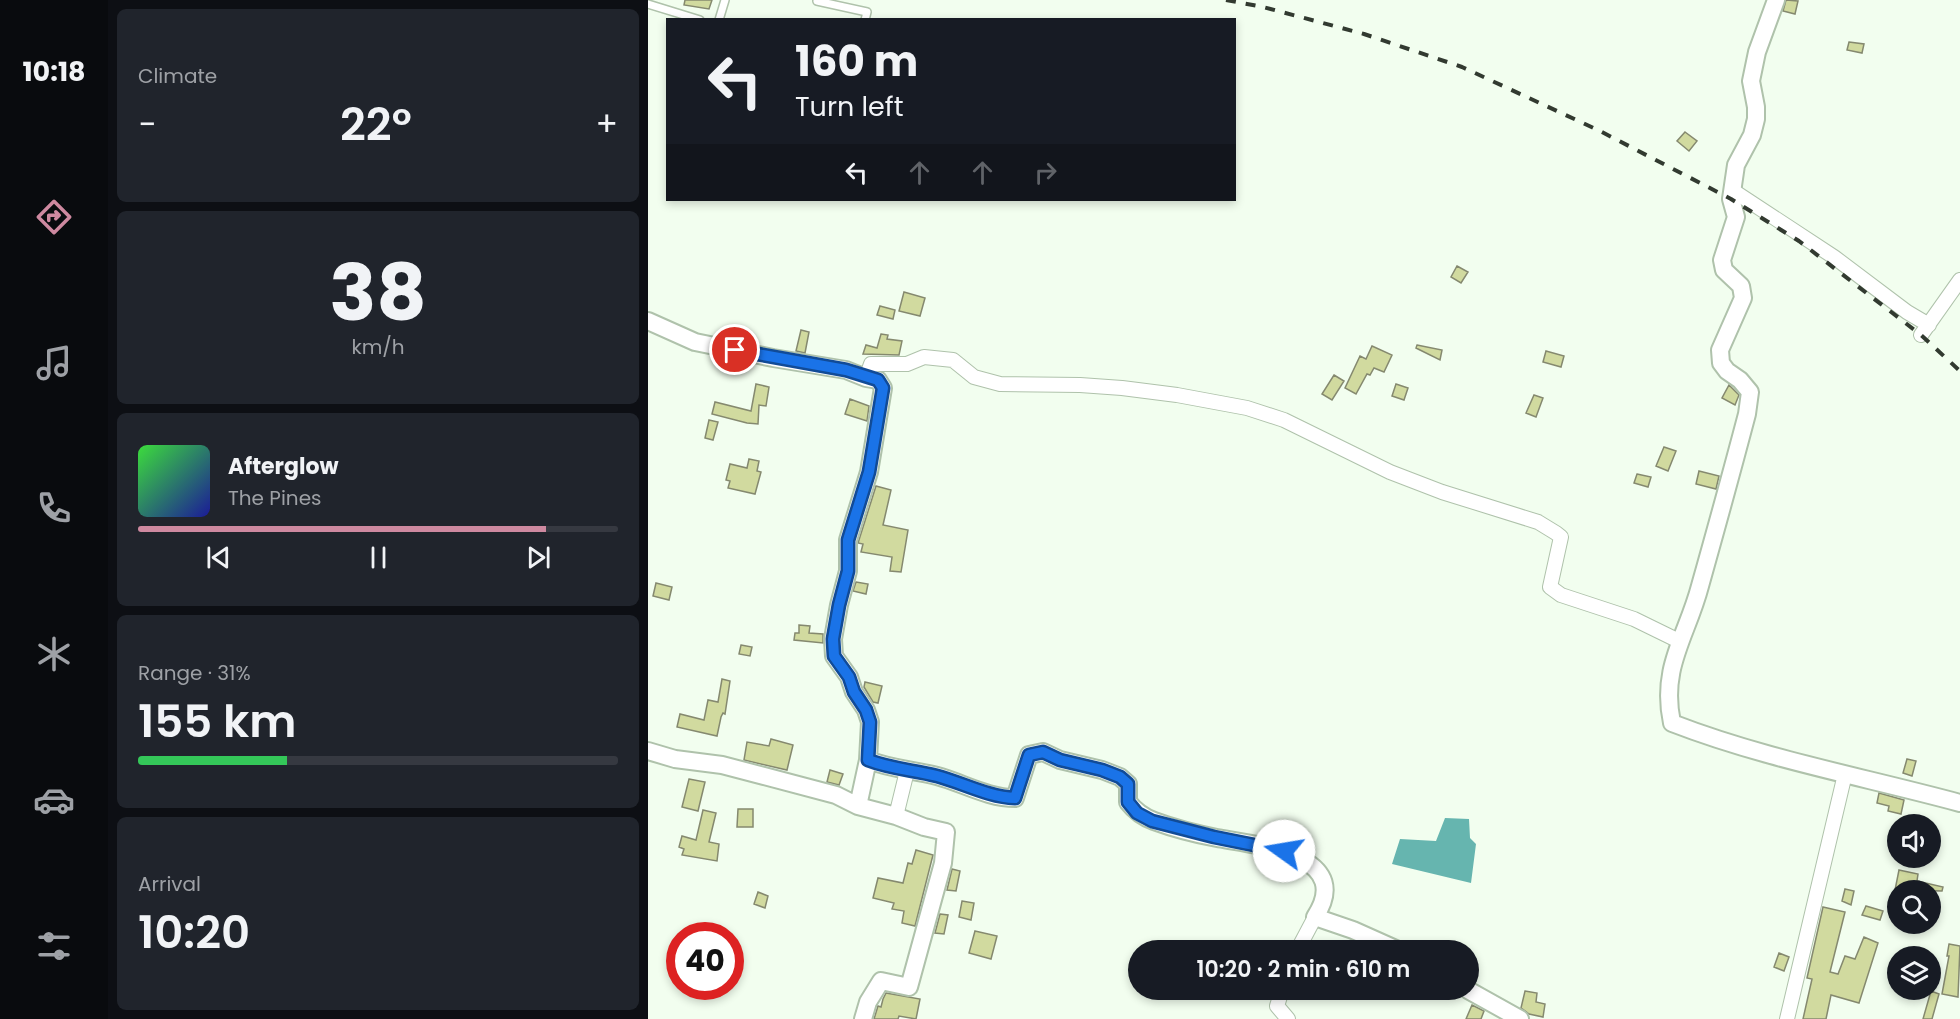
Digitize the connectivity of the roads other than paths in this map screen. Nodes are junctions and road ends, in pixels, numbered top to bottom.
1 (725, 0) edge
2 (1776, 0) edge
3 (817, 1) edge
4 (648, 4) edge
5 (694, 18) edge
6 (720, 18) edge
7 (866, 18) edge
8 (1732, 190) junction
9 (1960, 280) edge
10 (648, 321) edge
11 (866, 378) junction
12 (1679, 641) junction
13 (648, 751) edge
14 (868, 760) junction
15 (907, 771) junction
16 (1845, 774) junction
17 (1960, 803) edge
18 (858, 806) junction
19 (896, 816) junction
20 (1315, 917) junction
21 (1303, 940) edge
22 (1375, 940) edge
23 (1479, 997) edge
24 (1279, 1000) edge
25 (863, 1019) edge
26 (1288, 1019) edge
27 (1520, 1019) edge
28 (1787, 1019) edge

1 - 6 lane
2 - 8 street
3 - 7 lane
4 - 5 lane
8 - 9 street
8 - 12 street
10 - 11 street
11 - 12 street
11 - 14 street
12 - 16 street
13 - 18 street
14 - 15 street
14 - 18 street
15 - 19 street
15 - 20 street
16 - 17 street
16 - 28 street
18 - 19 street
19 - 25 street
20 - 21 street
20 - 22 street
23 - 27 street
24 - 26 street

